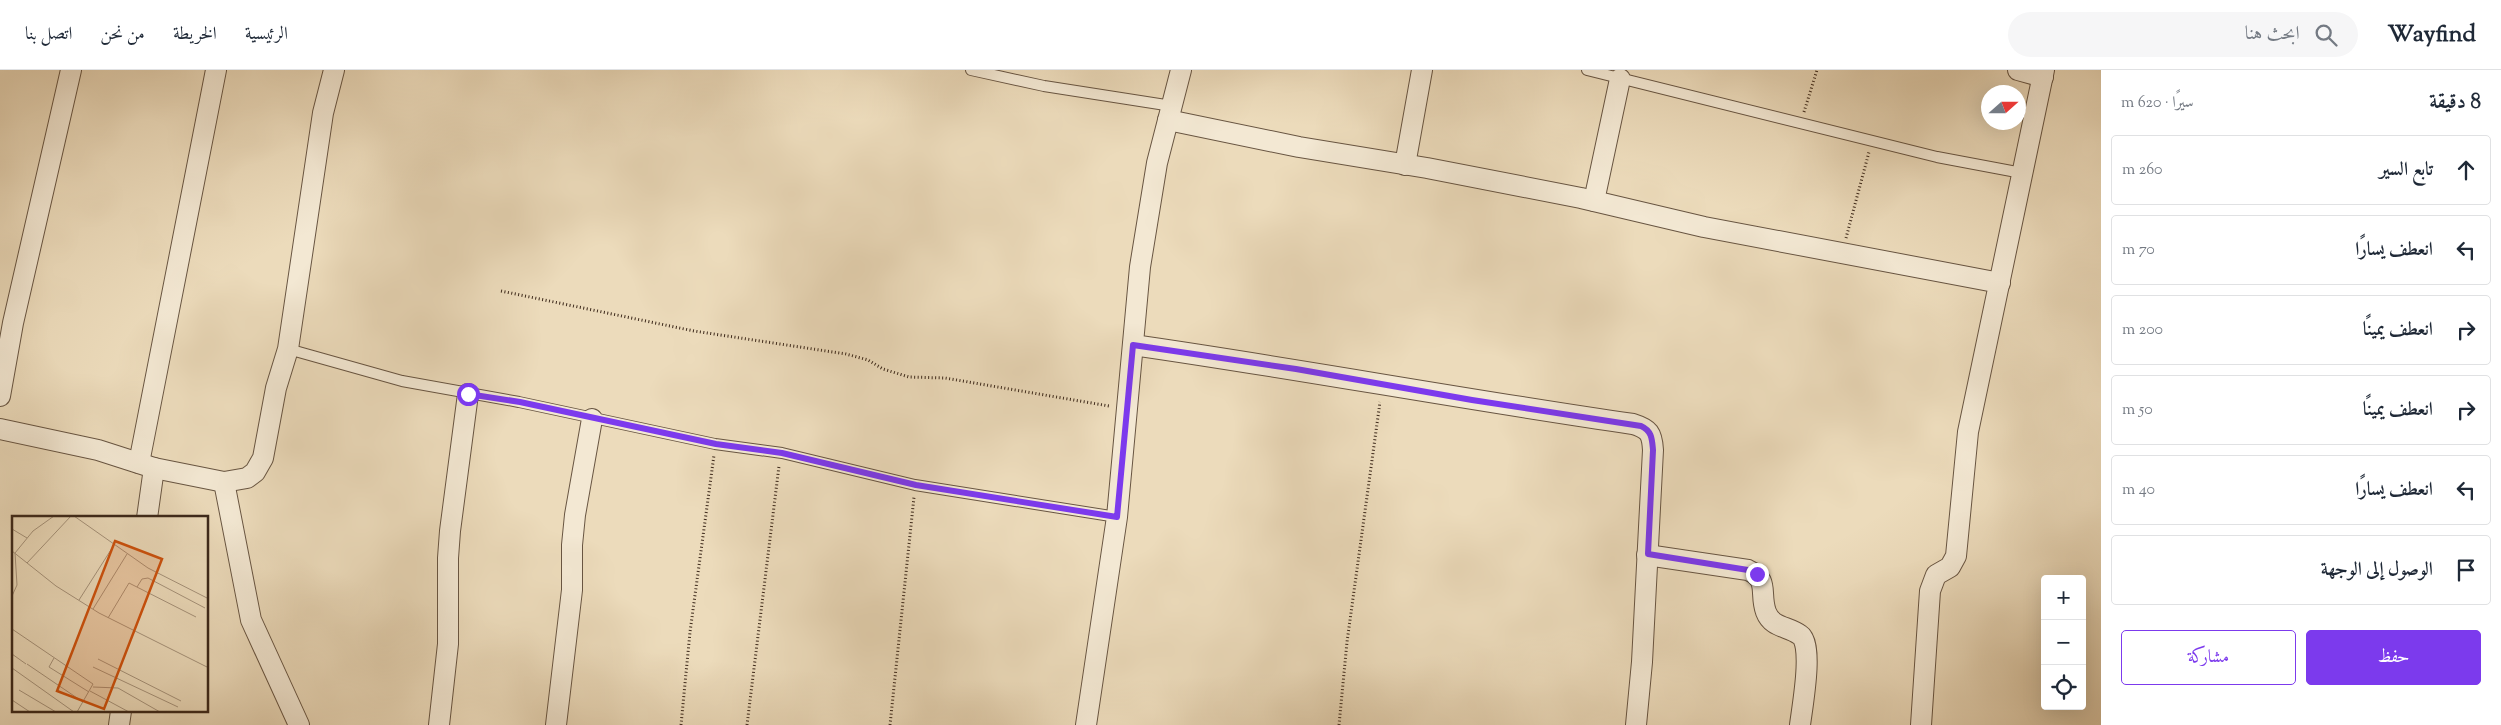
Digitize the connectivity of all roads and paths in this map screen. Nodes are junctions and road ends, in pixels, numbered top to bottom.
1 (71, 70) edge
2 (216, 70) edge
3 (334, 70) edge
4 (971, 70) edge
5 (1181, 70) edge
6 (1422, 70) edge
7 (1587, 70) edge
8 (1817, 70) edge
9 (2018, 70) edge
10 (2044, 73) edge
11 (1620, 79) junction
12 (1170, 113) junction
13 (1800, 125) junction
14 (1872, 142) junction
15 (1405, 165) junction
16 (2022, 173) junction
17 (1594, 201) junction
18 (1842, 253) junction
19 (2000, 283) junction
20 (502, 291) dead end
21 (1133, 345) junction
22 (288, 349) junction
23 (1382, 384) junction
24 (468, 394) junction
25 (0, 396) edge
26 (1127, 409) junction
27 (592, 418) junction
28 (0, 429) edge
29 (716, 444) junction
30 (782, 453) junction
31 (146, 465) junction
32 (224, 482) junction
33 (916, 485) junction
34 (147, 516) edge
35 (1117, 517) junction
36 (1648, 554) junction
37 (121, 712) edge
38 (119, 725) edge
39 (299, 725) edge
40 (439, 725) edge
41 (556, 725) edge
42 (681, 725) edge
43 (747, 725) edge
44 (890, 725) edge
45 (1086, 725) edge
46 (1339, 725) edge
47 (1636, 725) edge
48 (1800, 725) edge
49 (1921, 725) edge

1 - 25 street
2 - 31 street
3 - 22 street
4 - 12 lane
5 - 12 street
6 - 15 street
7 - 11 lane
8 - 13 path
9 - 10 street
10 - 16 street
11 - 13 lane
11 - 17 street
12 - 15 street
12 - 21 street
13 - 14 lane
14 - 16 lane
14 - 18 path
15 - 17 street
16 - 19 street
17 - 18 street
18 - 19 street
19 - 49 street
20 - 26 path
21 - 23 street
21 - 26 street
22 - 24 lane
22 - 32 street
23 - 36 street
23 - 46 path
24 - 27 lane
24 - 40 street
26 - 35 street
27 - 29 lane
27 - 41 street
28 - 31 street
29 - 30 lane
29 - 42 path
30 - 33 lane
30 - 43 path
31 - 32 street
31 - 34 street
32 - 39 street
33 - 35 lane
33 - 44 path
35 - 45 street
36 - 47 street
36 - 48 street
37 - 38 street

